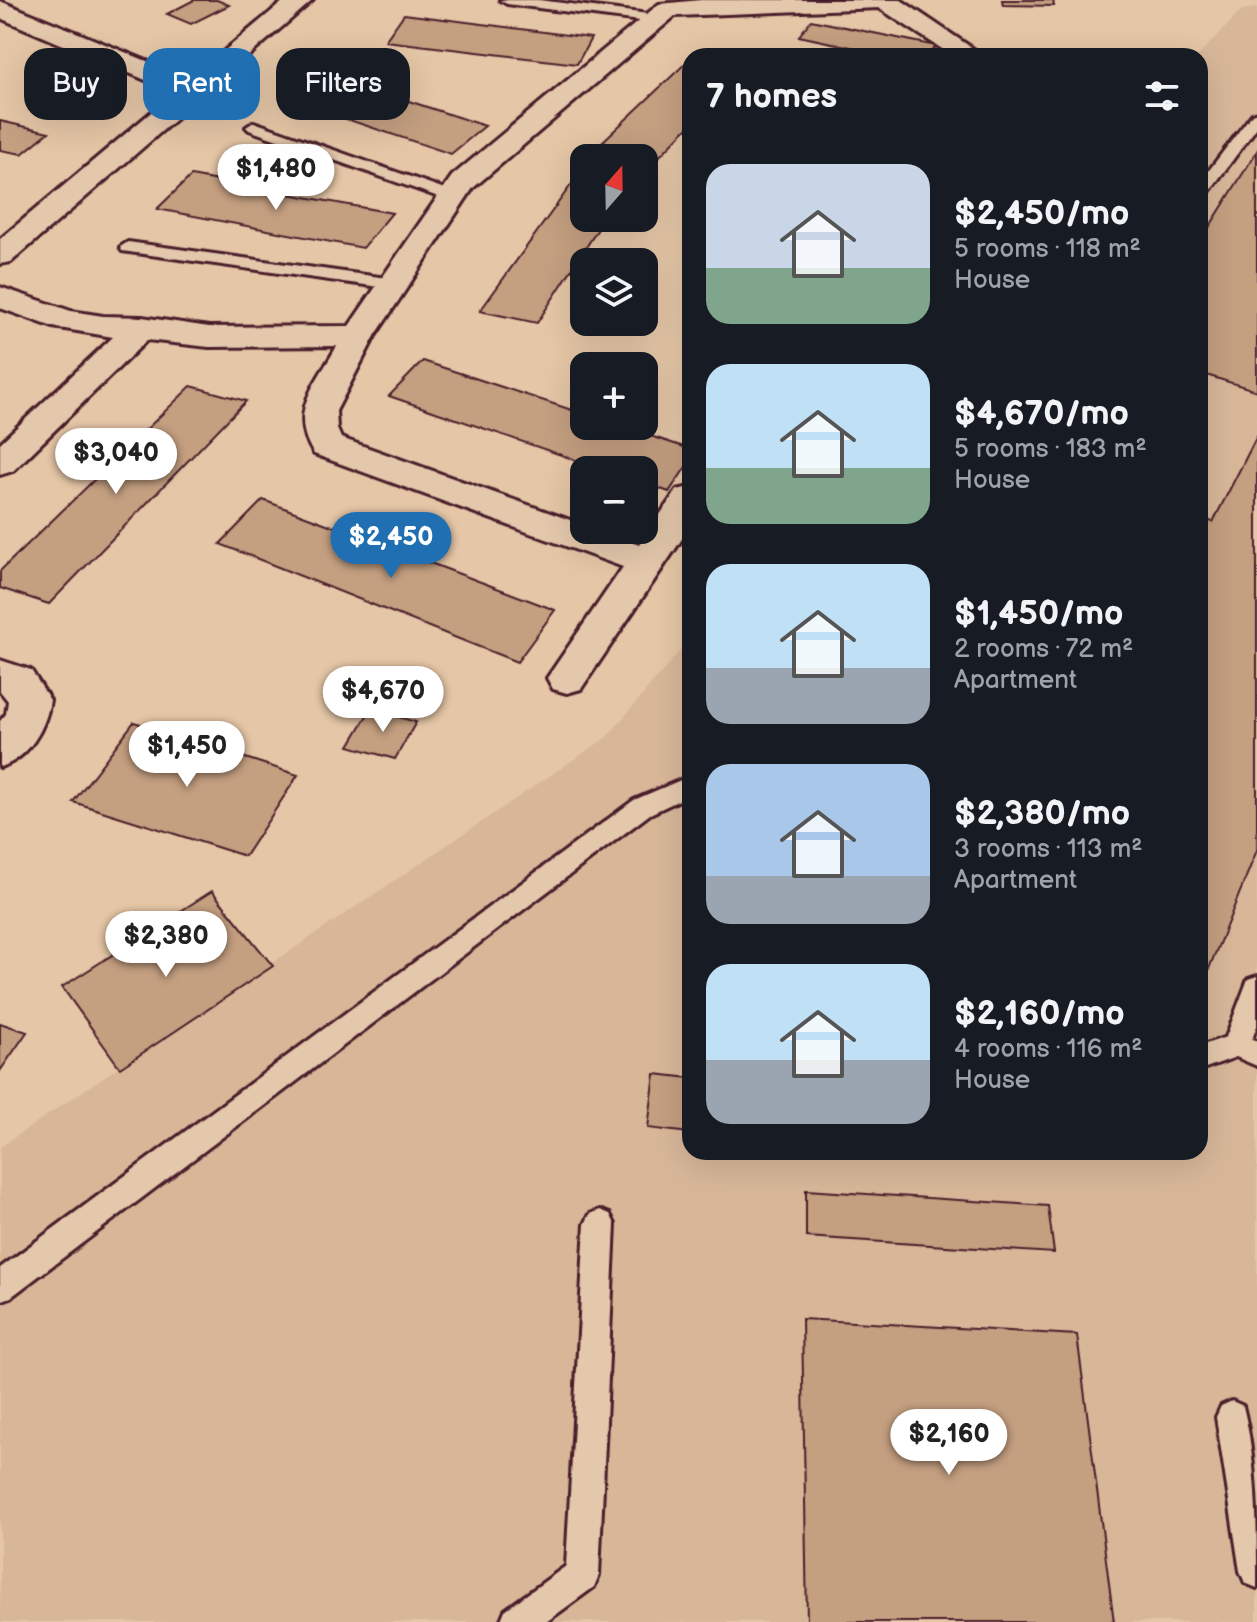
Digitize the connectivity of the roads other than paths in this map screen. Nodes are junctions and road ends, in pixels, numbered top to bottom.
1 (300, 0) edge
2 (507, 0) edge
3 (884, 0) edge
4 (0, 9) edge
5 (656, 19) junction
6 (243, 48) edge
7 (959, 48) edge
8 (143, 69) edge
9 (1257, 117) edge
10 (158, 120) edge
11 (254, 127) dead end
12 (1208, 182) edge
13 (453, 197) junction
14 (128, 247) dead end
15 (0, 255) edge
16 (394, 284) junction
17 (0, 297) edge
18 (142, 327) junction
19 (359, 336) junction
20 (0, 463) edge
21 (682, 511) edge
22 (647, 562) junction
23 (0, 675) edge
24 (567, 678) dead end
25 (0, 751) edge
26 (682, 789) edge
27 (1257, 987) edge
28 (1247, 1049) edge
29 (1208, 1056) edge
30 (600, 1224) dead end
31 (0, 1286) edge
32 (1232, 1417) dead end
33 (1257, 1571) edge
34 (517, 1622) edge

1 - 6 street
2 - 5 lane
3 - 5 street
3 - 7 street
4 - 8 street
5 - 13 street
9 - 12 lane
10 - 15 street
11 - 13 lane
13 - 16 street
14 - 16 lane
16 - 19 street
17 - 18 street
18 - 19 street
18 - 20 street
19 - 22 street
21 - 22 street
22 - 24 street
23 - 25 street
26 - 31 lane
27 - 28 lane
28 - 29 lane
30 - 34 lane
32 - 33 lane

